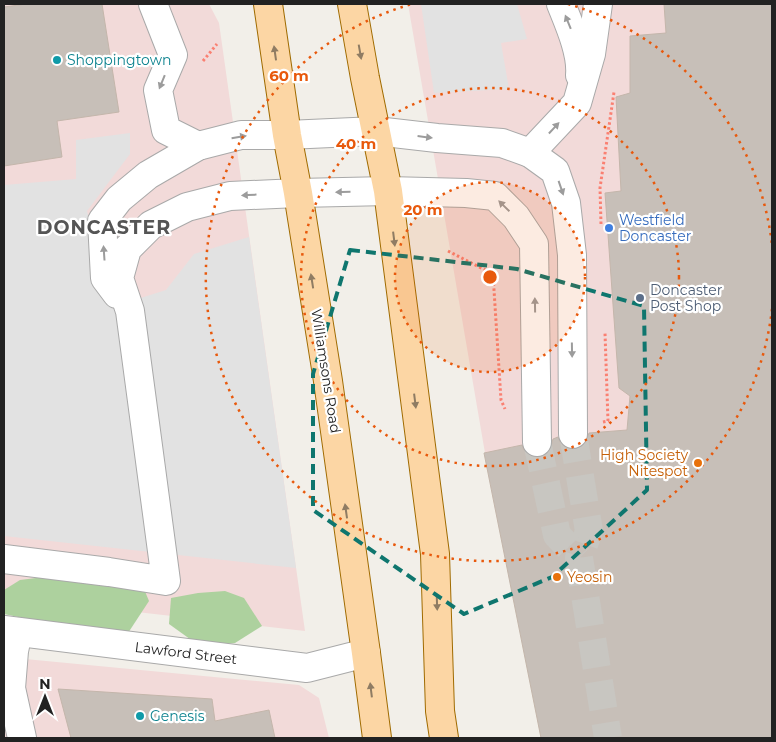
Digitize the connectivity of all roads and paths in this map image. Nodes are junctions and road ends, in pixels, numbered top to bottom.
1 (153, 4) edge
2 (268, 4) edge
3 (352, 4) edge
4 (560, 4) edge
5 (598, 4) edge
6 (577, 103) junction
7 (376, 131) junction
8 (287, 135) junction
9 (198, 146) junction
10 (530, 153) junction
11 (388, 191) junction
12 (298, 192) junction
13 (448, 251) dead end
14 (130, 311) junction
15 (501, 400) dead end
16 (573, 434) tunnel mouth
17 (537, 442) tunnel mouth
18 (4, 559) edge
19 (11, 631) edge
20 (366, 653) junction
21 (22, 738) edge
22 (377, 738) edge
23 (444, 738) edge

1 -> 9 street
8 -> 2 main road, Williamsons Road
3 -> 7 main road
6 -> 4 street
5 - 6 street
10 -> 6 street
7 - 8 street
7 -> 10 street
7 - 11 main road
9 -> 8 street
8 - 12 main road, Williamsons Road
14 -> 9 street
10 -> 16 street
11 -> 12 street
17 -> 11 street
11 -> 23 main road
12 -> 14 street
20 -> 12 main road, Williamsons Road
13 - 15 path
14 - 18 street
19 - 20 street, Lawford Street
19 - 21 street
22 -> 20 main road, Williamsons Road

